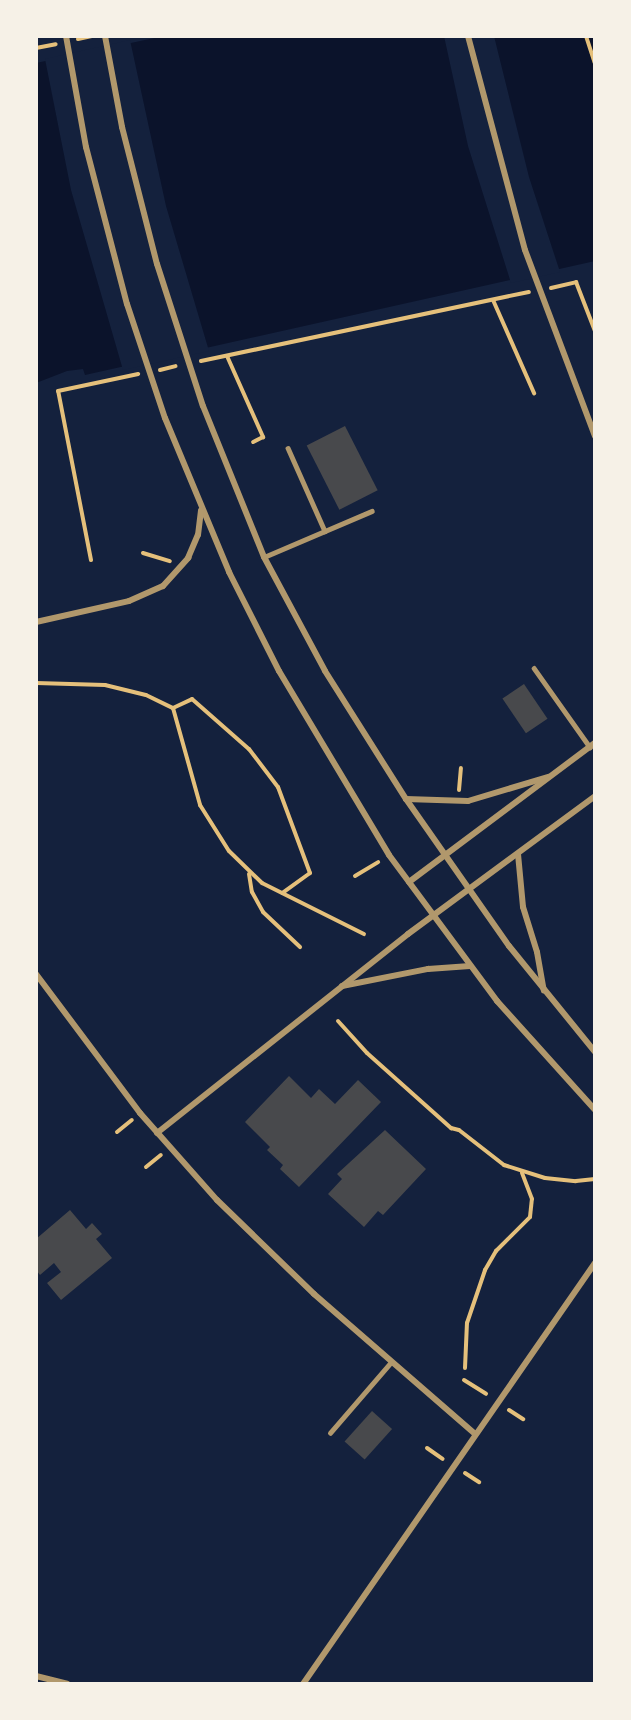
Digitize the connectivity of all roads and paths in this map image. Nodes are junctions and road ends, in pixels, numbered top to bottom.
1 (66, 36) edge
2 (105, 36) edge
3 (468, 36) edge
4 (586, 36) edge
5 (595, 63) edge
6 (545, 289) dead end
7 (535, 291) dead end
8 (493, 300) junction
9 (595, 331) edge
10 (227, 356) junction
11 (193, 363) dead end
12 (182, 365) dead end
13 (534, 393) dead end
14 (595, 436) edge
15 (252, 442) dead end
16 (288, 448) dead end
17 (201, 510) junction
18 (372, 511) dead end
19 (326, 531) junction
20 (143, 553) dead end
21 (264, 557) junction
22 (91, 561) dead end
23 (177, 563) dead end
24 (36, 622) edge
25 (534, 668) dead end
26 (36, 683) edge
27 (172, 708) junction
28 (593, 745) edge
29 (461, 768) dead end
30 (554, 775) junction
31 (595, 796) edge
32 (406, 799) junction
33 (457, 802) junction
34 (518, 854) junction
35 (389, 855) junction
36 (446, 856) junction
37 (249, 873) junction
38 (355, 876) dead end
39 (409, 882) junction
40 (469, 890) junction
41 (282, 893) junction
42 (433, 915) junction
43 (364, 934) dead end
44 (300, 947) dead end
45 (470, 966) junction
46 (36, 974) edge
47 (342, 986) junction
48 (544, 991) junction
49 (338, 1021) dead end
50 (595, 1052) edge
51 (595, 1110) edge
52 (133, 1119) dead end
53 (117, 1132) dead end
54 (157, 1133) junction
55 (167, 1162) dead end
56 (146, 1167) dead end
57 (522, 1172) junction
58 (595, 1179) edge
59 (595, 1263) edge
60 (391, 1362) junction
61 (465, 1368) dead end
62 (465, 1380) dead end
63 (486, 1394) dead end
64 (506, 1408) dead end
65 (523, 1419) dead end
66 (330, 1433) dead end
67 (474, 1433) junction
68 (427, 1448) dead end
69 (443, 1459) dead end
70 (462, 1471) dead end
71 (479, 1482) dead end
72 (36, 1676) edge
73 (67, 1684) edge
74 (303, 1684) edge

1 - 17 street
2 - 21 street
3 - 14 street
4 - 5 path
6 - 9 path
7 - 8 path
8 - 10 path
8 - 13 path
10 - 11 path
10 - 15 path
12 - 22 path
16 - 19 lane
17 - 24 street
17 - 35 street
18 - 19 lane
19 - 21 lane
20 - 23 path
21 - 32 street
25 - 28 lane
26 - 27 path
27 - 37 path
27 - 41 path
28 - 30 street
29 - 33 path
30 - 33 street
30 - 36 street
31 - 34 street
32 - 33 street
32 - 36 street
34 - 40 street
34 - 48 street
35 - 38 path
35 - 39 street
36 - 39 street
36 - 40 street
37 - 41 path
37 - 44 path
39 - 42 street
40 - 42 street
40 - 48 street
41 - 43 path
42 - 45 street
42 - 47 street
45 - 47 street
45 - 51 street
46 - 54 street
47 - 54 street
48 - 50 street
49 - 57 path
52 - 53 path
54 - 60 street
55 - 56 path
57 - 58 path
57 - 61 path
59 - 67 street
60 - 66 lane
60 - 67 street
62 - 63 path
64 - 65 path
67 - 74 street
68 - 69 path
70 - 71 path
72 - 73 street

